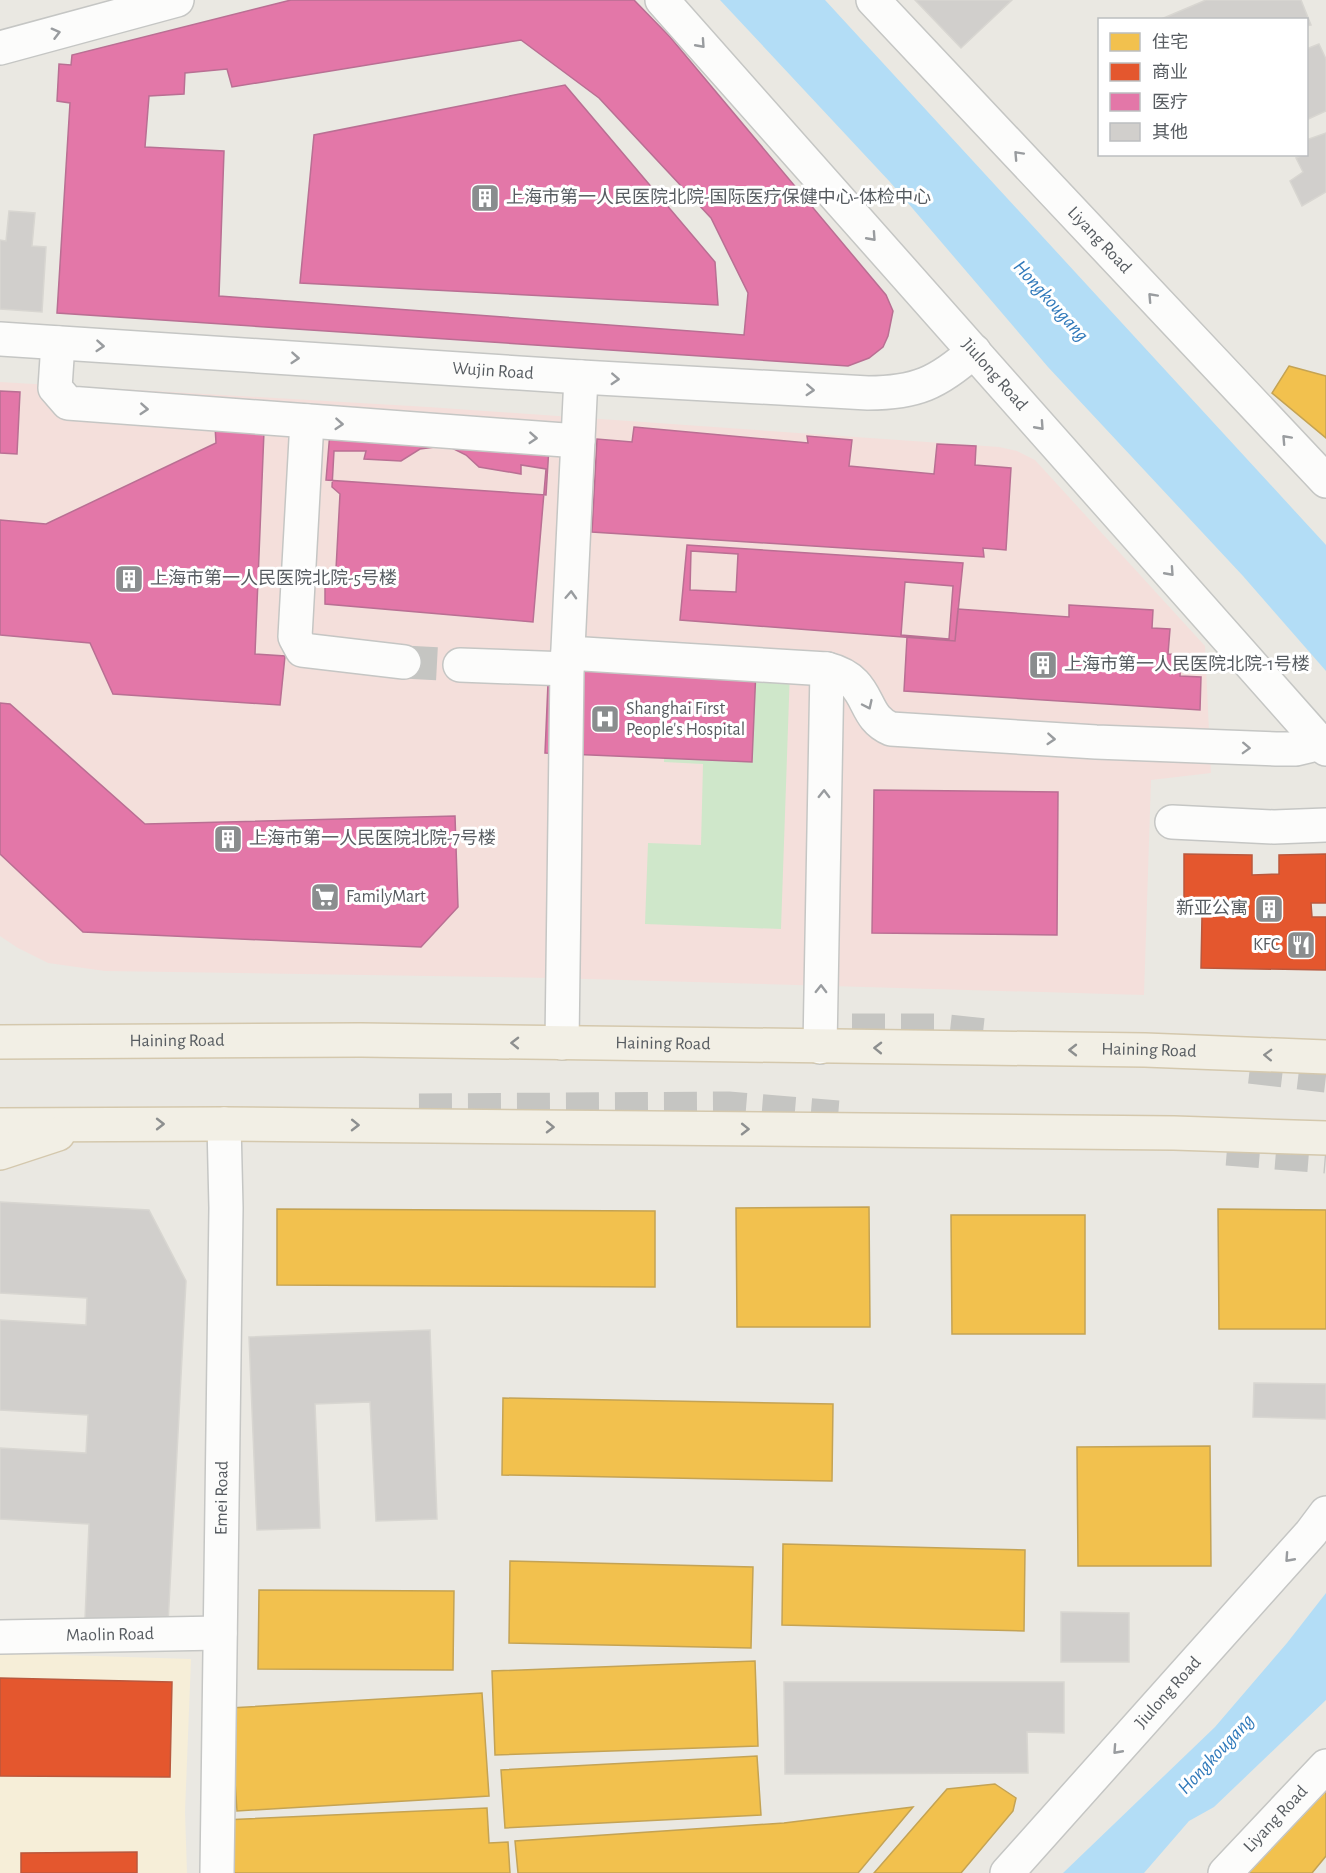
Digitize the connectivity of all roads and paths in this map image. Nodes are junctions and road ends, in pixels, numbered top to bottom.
1 (177, 0) edge
2 (662, 0) edge
3 (873, 0) edge
4 (0, 48) edge
5 (0, 339) edge
6 (58, 343) junction
7 (974, 351) junction
8 (581, 377) junction
9 (307, 421) junction
10 (578, 441) junction
11 (1326, 481) edge
12 (568, 661) junction
13 (405, 662) tunnel mouth
14 (460, 665) tunnel mouth
15 (826, 669) junction
16 (1324, 746) edge
17 (1172, 822) dead end
18 (1326, 825) edge
19 (0, 1042) edge
20 (562, 1043) junction
21 (820, 1047) junction
22 (1326, 1057) edge
23 (224, 1124) junction
24 (0, 1125) edge
25 (101, 1125) junction
26 (1326, 1138) edge
27 (0, 1152) edge
28 (1326, 1513) edge
29 (220, 1633) junction
30 (0, 1637) edge
31 (1326, 1766) edge
32 (217, 1873) edge
33 (1007, 1873) edge
34 (1225, 1873) edge

4 -> 1 street
2 -> 7 street, Jiulong Road
11 -> 3 street, Liyang Road
5 - 6 street, Wujin Road
6 -> 8 street, Wujin Road
6 -> 9 street
8 -> 7 street, Wujin Road
7 -> 16 street, Jiulong Road
8 - 10 street
9 -> 10 street
9 - 13 street
12 -> 10 street
12 - 14 street
12 - 15 street
12 - 20 street
15 -> 16 street
21 -> 15 street
17 - 18 street
20 -> 19 main road, Haining Road
20 - 21 main road, Haining Road
22 -> 21 main road, Haining Road
25 -> 23 main road
23 -> 26 main road
23 - 29 street, Emei Road
24 - 25 main road
25 - 27 main road
28 -> 33 street, Jiulong Road
29 - 30 street, Maolin Road
29 - 32 street, Emei Road
31 - 34 street, Liyang Road

